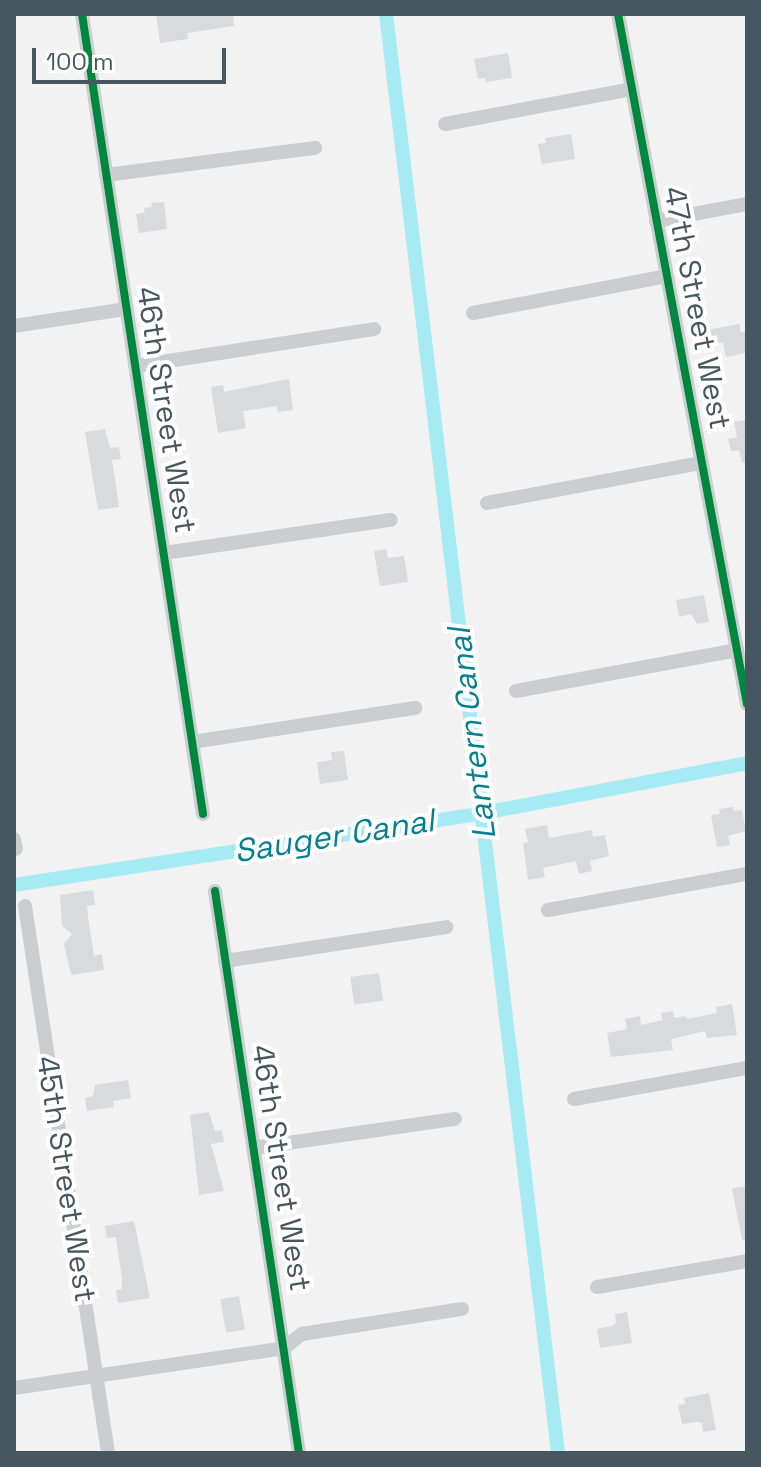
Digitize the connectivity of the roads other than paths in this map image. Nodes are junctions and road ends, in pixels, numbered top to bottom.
1 (82, 14) edge
2 (618, 14) edge
3 (632, 89) junction
4 (445, 124) dead end
5 (315, 148) dead end
6 (106, 175) junction
7 (747, 204) edge
8 (656, 221) junction
9 (667, 276) junction
10 (127, 309) junction
11 (473, 313) dead end
12 (14, 326) edge
13 (374, 329) dead end
14 (136, 366) junction
15 (701, 463) junction
16 (487, 503) dead end
17 (391, 520) dead end
18 (164, 553) junction
19 (737, 650) junction
20 (516, 691) dead end
21 (747, 704) edge
22 (415, 708) dead end
23 (192, 742) junction
24 (203, 814) dead end
25 (747, 874) edge
26 (215, 891) dead end
27 (25, 906) dead end
28 (548, 910) dead end
29 (446, 927) dead end
30 (225, 961) junction
31 (747, 1068) edge
32 (574, 1099) dead end
33 (455, 1119) dead end
34 (253, 1148) junction
35 (747, 1261) edge
36 (597, 1287) dead end
37 (462, 1309) dead end
38 (284, 1348) junction
39 (96, 1376) junction
40 (14, 1388) edge
41 (108, 1453) edge
42 (299, 1453) edge

1 - 6 street, 46th Street West
2 - 3 street, 47th Street West
3 - 4 street
3 - 8 street, 47th Street West
5 - 6 street
6 - 10 street, 46th Street West
7 - 8 street
8 - 9 street, 47th Street West
9 - 11 street
9 - 15 street, 47th Street West
10 - 12 street
10 - 14 street, 46th Street West
13 - 14 street
14 - 18 street, 46th Street West
15 - 16 street
15 - 19 street, 47th Street West
17 - 18 street
18 - 23 street, 46th Street West
19 - 20 street
19 - 21 street, 47th Street West
22 - 23 street
23 - 24 street, 46th Street West
25 - 28 street
26 - 30 street, 46th Street West
27 - 39 street, 45th Street West
29 - 30 street
30 - 34 street, 46th Street West
31 - 32 street
33 - 34 street
34 - 38 street, 46th Street West
35 - 36 street
37 - 38 street
38 - 39 street
38 - 42 street, 46th Street West
39 - 40 street
39 - 41 street, 45th Street West

